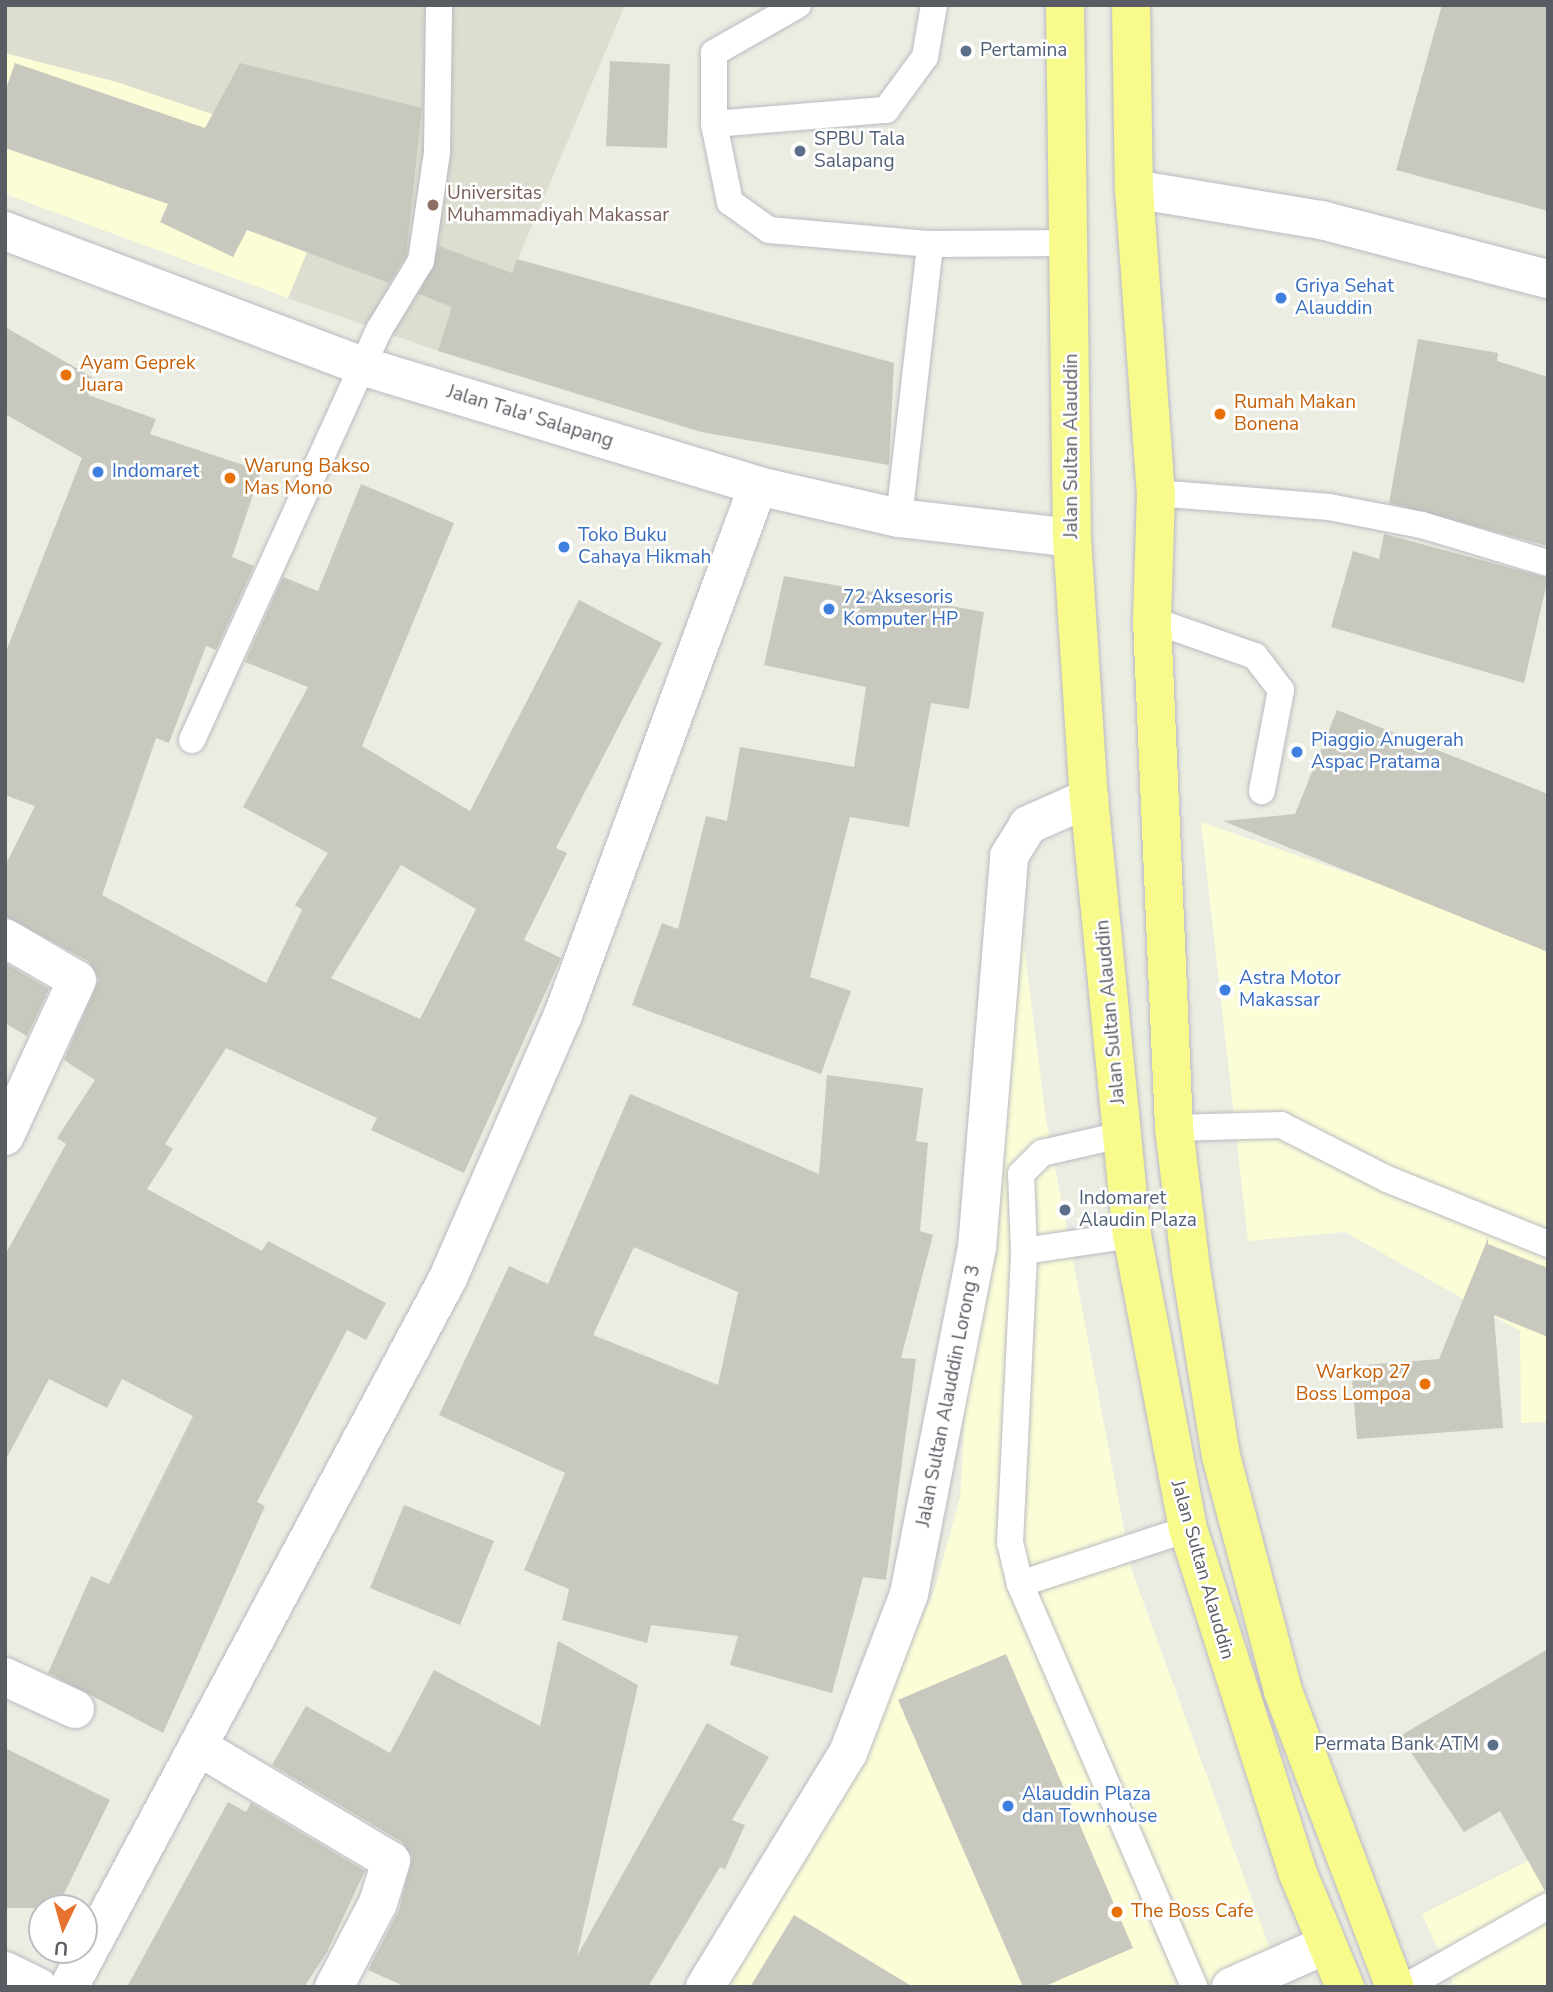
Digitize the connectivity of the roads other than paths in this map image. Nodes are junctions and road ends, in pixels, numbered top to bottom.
1 (439, 5) edge
2 (798, 5) edge
3 (934, 5) edge
4 (1065, 5) edge
5 (1131, 5) edge
6 (714, 124) junction
7 (1134, 189) junction
8 (5, 231) edge
9 (1072, 243) junction
10 (930, 244) junction
11 (1548, 279) edge
12 (365, 367) junction
13 (758, 486) junction
14 (1156, 493) junction
15 (898, 518) junction
16 (1072, 538) junction
17 (1548, 563) edge
18 (1152, 620) junction
19 (192, 740) dead end
20 (1262, 791) dead end
21 (1089, 798) junction
22 (5, 939) edge
23 (1174, 1128) junction
24 (1121, 1135) junction
25 (5, 1136) edge
26 (1132, 1235) junction
27 (1548, 1244) edge
28 (1024, 1251) junction
29 (1188, 1529) junction
30 (1020, 1584) junction
31 (5, 1676) edge
32 (75, 1709) dead end
33 (200, 1747) junction
34 (1548, 1906) edge
35 (1326, 1945) junction
36 (5, 1971) edge
37 (38, 1987) edge
38 (69, 1987) edge
39 (334, 1987) edge
40 (705, 1987) edge
41 (1194, 1987) edge
42 (1231, 1987) edge
43 (1345, 1987) edge
44 (1395, 1987) edge
45 (1405, 1987) edge

1 - 12 lane
2 - 6 lane
3 - 6 lane
4 - 9 highway, Jalan Sultan Alauddin
5 - 7 highway
6 - 10 lane
7 - 11 street
7 - 14 highway
8 - 12 street, Jalan Tala' Salapang
9 - 10 lane
9 - 16 highway, Jalan Sultan Alauddin
10 - 15 lane
12 - 13 street, Jalan Tala' Salapang
12 - 19 lane
13 - 15 street, Jalan Tala' Salapang
13 - 33 street
14 - 17 lane
14 - 18 highway
15 - 16 street, Jalan Tala' Salapang
16 - 21 highway, Jalan Sultan Alauddin
18 - 20 lane
18 - 23 highway
21 - 24 highway, Jalan Sultan Alauddin
21 - 40 street, Jalan Sultan Alauddin Lorong 3
22 - 25 street
23 - 24 highway
23 - 27 lane
23 - 44 highway
24 - 26 highway, Jalan Sultan Alauddin
24 - 28 lane
26 - 28 lane
26 - 29 highway, Jalan Sultan Alauddin
28 - 30 lane
29 - 30 lane
29 - 35 highway, Jalan Sultan Alauddin
30 - 41 lane
31 - 32 street
33 - 38 street
33 - 39 street
34 - 45 lane
35 - 42 street
35 - 43 highway, Jalan Sultan Alauddin
36 - 37 street

